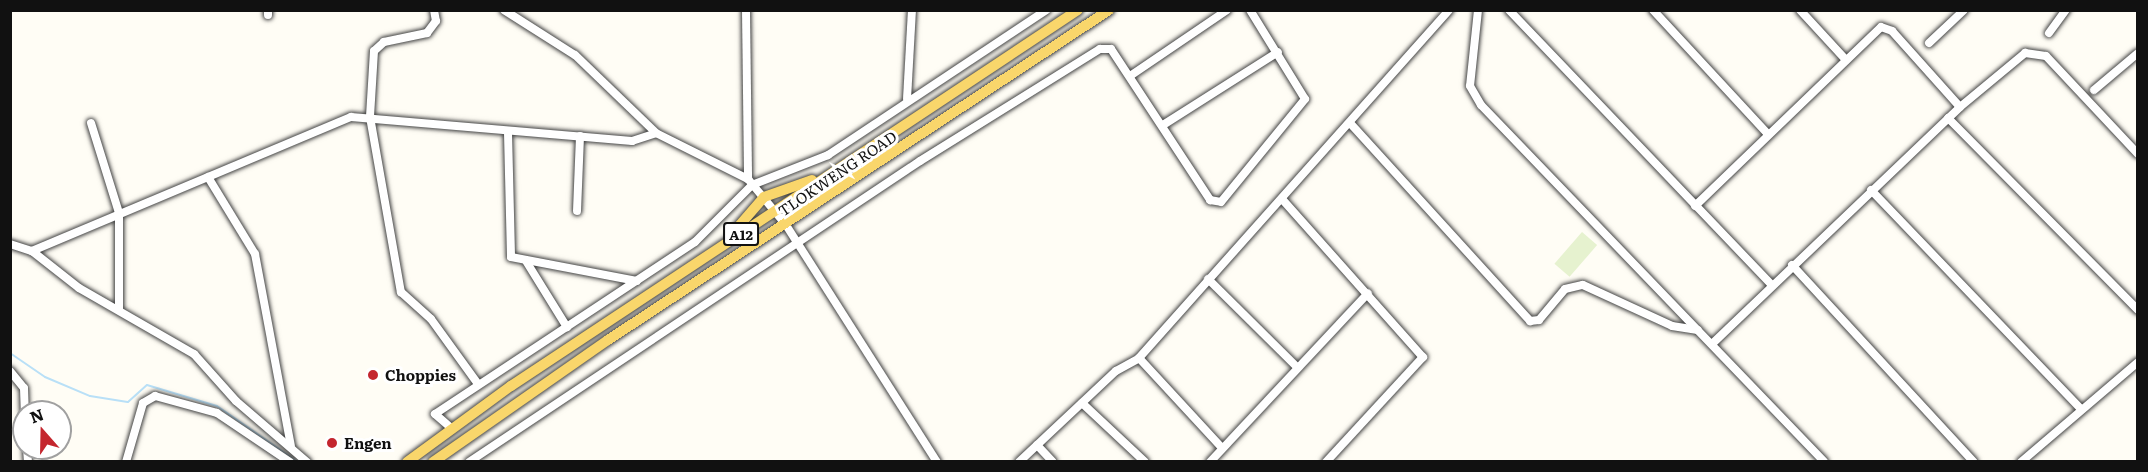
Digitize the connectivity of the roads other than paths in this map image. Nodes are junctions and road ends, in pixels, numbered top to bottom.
1 (434, 10) edge
2 (504, 10) edge
3 (746, 10) edge
4 (912, 10) edge
5 (1046, 10) edge
6 (1078, 10) edge
7 (1109, 10) edge
8 (1227, 10) edge
9 (1250, 10) edge
10 (1449, 10) edge
11 (1478, 10) edge
12 (1509, 10) edge
13 (1653, 10) edge
14 (1800, 10) edge
15 (1964, 10) edge
16 (2066, 10) edge
17 (2049, 33) dead end
18 (1929, 43) dead end
19 (1278, 52) junction
20 (2138, 53) edge
21 (1846, 60) junction
22 (1130, 76) junction
23 (2094, 90) dead end
24 (907, 99) junction
25 (1960, 107) junction
26 (370, 117) junction
27 (1948, 118) junction
28 (91, 123) dead end
29 (1350, 123) junction
30 (1163, 126) junction
31 (508, 132) junction
32 (656, 133) junction
33 (1768, 134) junction
34 (580, 136) junction
35 (2138, 154) edge
36 (830, 173) junction
37 (208, 177) junction
38 (750, 182) junction
39 (1871, 190) junction
40 (764, 197) junction
41 (1282, 199) junction
42 (1695, 206) junction
43 (577, 211) dead end
44 (776, 211) junction
45 (119, 213) junction
46 (786, 225) junction
47 (10, 244) edge
48 (725, 244) junction
49 (796, 245) junction
50 (32, 251) junction
51 (526, 261) junction
52 (1792, 265) junction
53 (1208, 279) junction
54 (637, 281) junction
55 (1772, 284) junction
56 (1368, 293) junction
57 (119, 309) junction
58 (2138, 310) edge
59 (567, 327) junction
60 (1698, 330) junction
61 (1712, 344) junction
62 (1139, 358) junction
63 (2138, 362) edge
64 (1297, 367) junction
65 (10, 371) edge
66 (478, 384) junction
67 (24, 400) edge
68 (1082, 403) junction
69 (2081, 409) junction
70 (253, 417) junction
71 (450, 428) junction
72 (245, 430) junction
73 (1037, 445) junction
74 (291, 446) junction
75 (1222, 448) junction
76 (126, 462) edge
77 (290, 462) edge
78 (307, 462) edge
79 (407, 462) edge
80 (433, 462) edge
81 (469, 462) edge
82 (936, 462) edge
83 (1019, 462) edge
84 (1053, 462) edge
85 (1145, 462) edge
86 (1210, 462) edge
87 (1326, 462) edge
88 (1824, 462) edge
89 (1974, 462) edge
90 (2021, 462) edge

1 - 26 street
2 - 32 street
3 - 38 street
4 - 24 street
5 - 24 street
6 - 36 main road, TLOKWENG ROAD / A12
7 - 46 main road, TLOKWENG ROAD / A12
8 - 22 street
9 - 19 street
10 - 29 street
11 - 60 street
12 - 42 street
13 - 33 street
14 - 21 street
15 - 18 street
16 - 17 street
19 - 30 street
19 - 30 street
20 - 23 street
21 - 25 street
21 - 33 street
22 - 30 street
22 - 49 street
24 - 38 street
25 - 27 street
25 - 35 street
26 - 31 street
26 - 37 street
26 - 66 street
27 - 39 street
27 - 58 street
28 - 45 street
29 - 41 street
29 - 60 street
31 - 34 street
31 - 51 street
32 - 34 street
32 - 38 street
33 - 42 street
34 - 43 street
36 - 40 main road
36 - 44 main road, TLOKWENG ROAD / A12
37 - 45 street
37 - 74 street
38 - 40 street
38 - 54 street
39 - 52 street
39 - 69 street
40 - 44 street
40 - 48 main road
41 - 53 street
41 - 56 street
42 - 55 street
44 - 46 street
44 - 48 main road, TLOKWENG ROAD / A12
45 - 50 street
45 - 57 street
46 - 49 street
46 - 80 main road, TLOKWENG ROAD / A12
47 - 50 street
48 - 71 main road, TLOKWENG ROAD / A12
49 - 81 street
49 - 82 street
50 - 57 street
51 - 54 street
51 - 59 street
52 - 55 street
52 - 89 street
53 - 62 street
53 - 64 street
54 - 59 street
55 - 61 street
56 - 64 street
56 - 87 street
57 - 70 street
59 - 66 street
60 - 61 street
61 - 88 street
62 - 68 street
62 - 75 street
63 - 69 street
64 - 75 street
65 - 67 street
66 - 71 street
68 - 73 street
68 - 85 street
69 - 90 street
70 - 72 street
70 - 74 street
71 - 79 main road, TLOKWENG ROAD / A12
72 - 76 street
72 - 77 street
73 - 83 street
73 - 84 street
74 - 78 street
75 - 86 street

